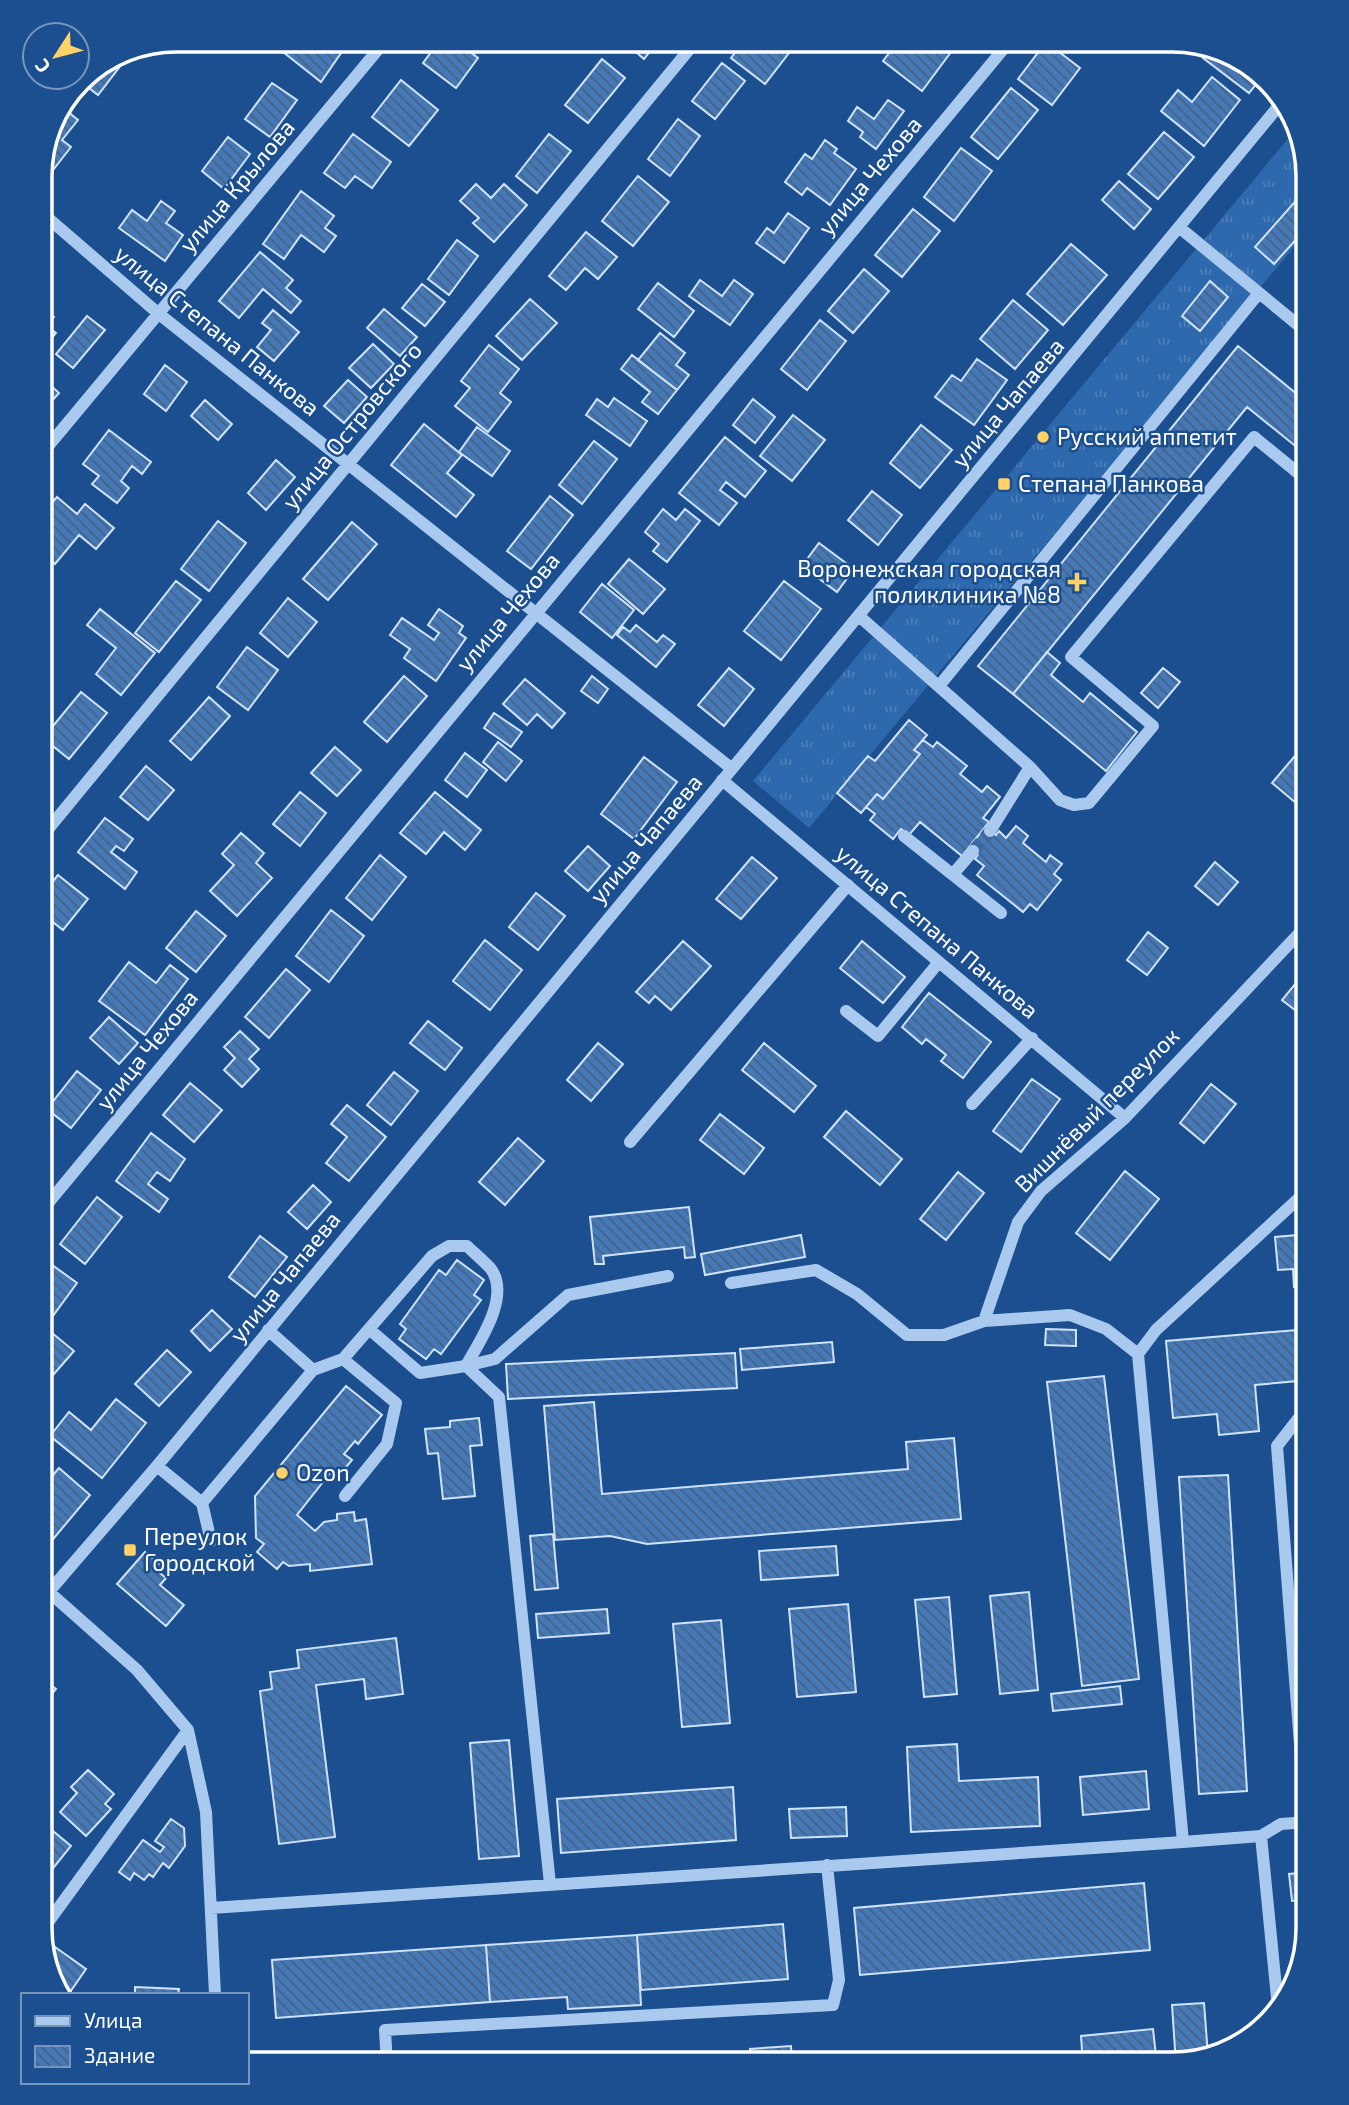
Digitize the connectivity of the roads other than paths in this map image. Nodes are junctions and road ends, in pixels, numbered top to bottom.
1 (376, 52) edge
2 (687, 53) edge
3 (1000, 53) edge
4 (1276, 109) edge
5 (53, 222) edge
6 (1180, 228) junction
7 (1259, 293) junction
8 (159, 314) junction
9 (1296, 323) edge
10 (53, 441) edge
11 (348, 464) junction
12 (1296, 472) edge
13 (534, 613) junction
14 (859, 616) junction
15 (939, 686) junction
16 (1030, 767) junction
17 (731, 768) junction
18 (722, 780) junction
19 (53, 824) edge
20 (990, 831) tunnel mouth
21 (904, 836) dead end
22 (973, 851) tunnel mouth
23 (954, 873) junction
24 (848, 885) junction
25 (1002, 913) dead end
26 (1296, 937) edge
27 (939, 962) junction
28 (846, 1011) dead end
29 (1032, 1038) junction
30 (972, 1104) dead end
31 (1125, 1118) junction
32 (630, 1142) dead end
33 (52, 1198) edge
34 (1296, 1201) edge
35 (668, 1276) dead end
36 (731, 1283) dead end
37 (984, 1321) junction
38 (369, 1329) junction
39 (268, 1330) junction
40 (1138, 1354) junction
41 (343, 1359) junction
42 (466, 1366) junction
43 (313, 1370) junction
44 (1296, 1422) edge
45 (157, 1466) junction
46 (345, 1496) dead end
47 (202, 1503) junction
48 (211, 1541) dead end
49 (52, 1579) edge
50 (52, 1594) edge
51 (1296, 1676) edge
52 (188, 1730) junction
53 (1296, 1823) edge
54 (1261, 1836) junction
55 (1183, 1842) junction
56 (827, 1865) junction
57 (550, 1884) junction
58 (211, 1908) junction
59 (52, 1917) edge
60 (215, 1993) edge
61 (1277, 1995) edge
62 (386, 2052) edge

1 - 8 street, улица Крылова
2 - 11 street, улица Островского
3 - 13 street, улица Чехова
4 - 6 street, улица Чапаева
5 - 8 street, улица Степана Панкова
6 - 7 street
6 - 14 street, улица Чапаева
7 - 9 street
7 - 15 street
8 - 10 street, улица Крылова
8 - 11 street, улица Степана Панкова
11 - 13 street, улица Степана Панкова
11 - 19 street, улица Островского
12 - 16 street
13 - 17 street, улица Степана Панкова
13 - 33 street, улица Чехова
14 - 15 street
14 - 17 street, улица Чапаева
15 - 16 street
16 - 20 street
17 - 18 street, улица Чапаева
18 - 24 street, улица Степана Панкова
18 - 39 street, улица Чапаева
21 - 23 street
22 - 23 street
23 - 25 street
24 - 27 street, улица Степана Панкова
24 - 32 street
26 - 31 street, Вишнёвый переулок
27 - 28 street
27 - 29 street, улица Степана Панкова
29 - 30 street
29 - 31 street, улица Степана Панкова
31 - 37 street, Вишнёвый переулок
34 - 40 street
35 - 42 street
36 - 37 street
37 - 40 street
38 - 41 street
38 - 42 street
38 - 42 street
39 - 43 street
39 - 45 street, улица Чапаева
40 - 55 street
41 - 43 street
41 - 46 street
42 - 57 street
43 - 47 street
44 - 51 street
45 - 47 street
45 - 49 street, улица Чапаева
47 - 48 street
50 - 52 street
52 - 58 street
52 - 59 street
53 - 54 street
54 - 55 street
54 - 61 street
55 - 56 street
56 - 57 street
56 - 62 street
57 - 58 street
58 - 60 street

